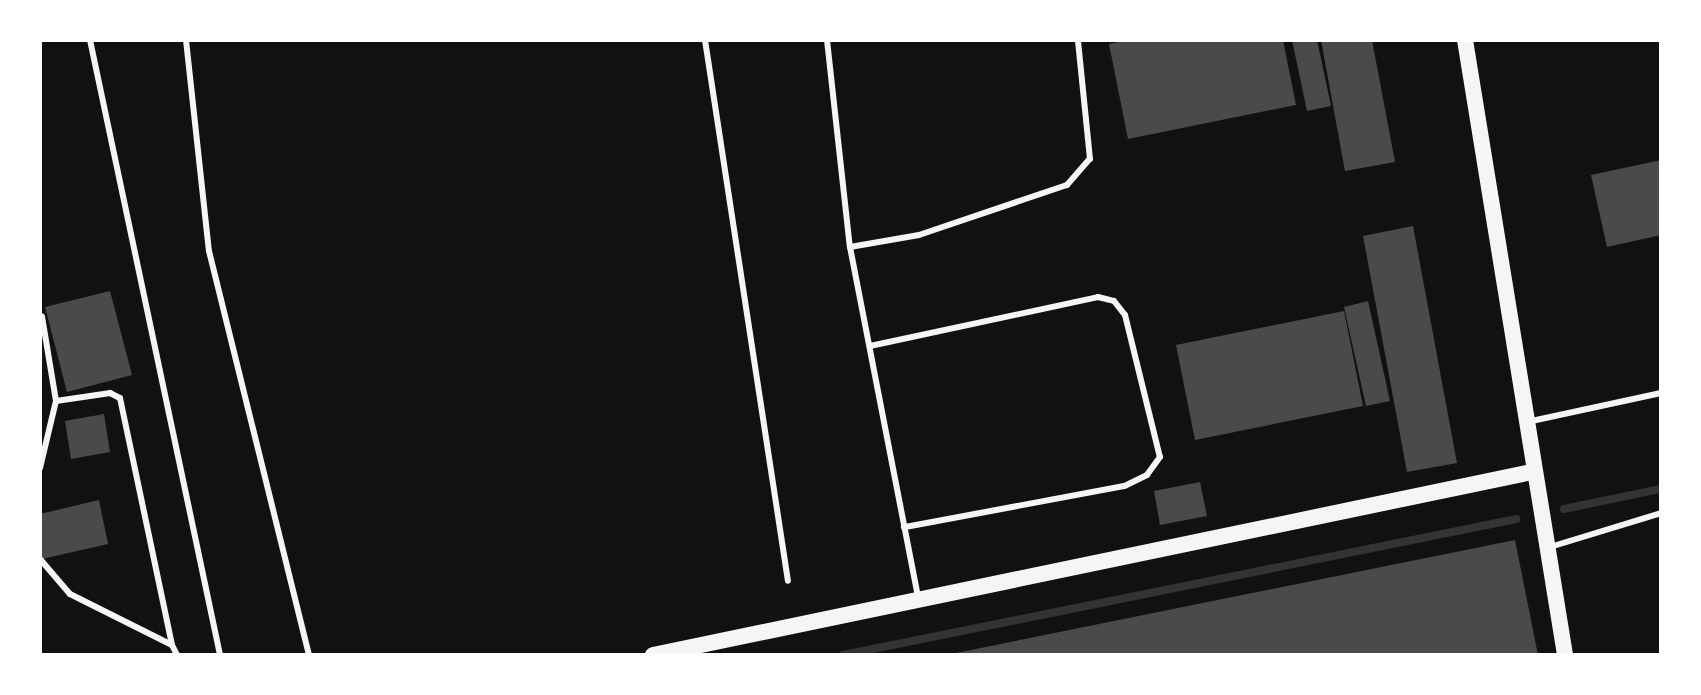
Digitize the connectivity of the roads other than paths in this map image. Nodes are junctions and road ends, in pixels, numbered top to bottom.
1 (90, 40) edge
2 (186, 40) edge
3 (705, 40) edge
4 (827, 40) edge
5 (1078, 40) edge
6 (1465, 40) edge
7 (850, 247) junction
8 (42, 316) dead end
9 (870, 346) junction
10 (1661, 393) edge
11 (56, 401) junction
12 (1524, 423) junction
13 (40, 468) edge
14 (1532, 472) junction
15 (1661, 513) edge
16 (904, 527) junction
17 (1546, 548) junction
18 (40, 559) edge
19 (788, 581) dead end
20 (918, 598) junction
21 (172, 645) junction
22 (177, 655) edge
23 (220, 655) edge
24 (309, 655) edge
25 (653, 655) edge
26 (1565, 655) edge

1 - 23 lane
2 - 24 lane
3 - 19 lane
4 - 7 lane
5 - 7 lane
6 - 12 main road
7 - 9 lane
8 - 11 lane
9 - 16 lane
9 - 16 lane
10 - 12 lane
11 - 13 lane
11 - 21 lane
12 - 14 main road
14 - 17 main road
14 - 20 main road
15 - 17 lane
16 - 20 lane
17 - 26 main road
18 - 21 lane
20 - 25 main road
21 - 22 lane

